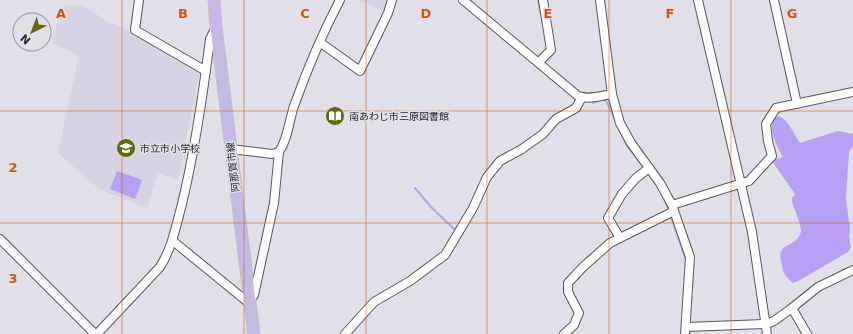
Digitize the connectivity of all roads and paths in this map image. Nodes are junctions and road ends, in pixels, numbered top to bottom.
1 (139, 0) edge
2 (214, 0) edge
3 (340, 0) edge
4 (392, 0) edge
5 (463, 0) edge
6 (543, 0) edge
7 (600, 0) edge
8 (698, 0) edge
9 (774, 0) edge
10 (216, 27) junction
11 (321, 43) junction
12 (539, 62) junction
13 (206, 71) junction
14 (853, 92) edge
15 (612, 94) junction
16 (582, 97) junction
17 (797, 104) junction
18 (231, 149) junction
19 (279, 152) junction
20 (649, 168) junction
21 (741, 184) junction
22 (673, 208) junction
23 (620, 238) junction
24 (0, 240) edge
25 (173, 241) junction
26 (853, 270) edge
27 (250, 302) junction
28 (792, 308) junction
29 (766, 324) junction
30 (685, 331) edge
31 (96, 334) edge
32 (254, 334) edge
33 (345, 334) edge
34 (564, 334) edge
35 (767, 334) edge
36 (807, 334) edge

1 - 13 street
2 - 10 main road, 阿那賀市線
3 - 11 street
4 - 11 street
5 - 12 street
6 - 12 street
7 - 15 street
8 - 21 street
9 - 17 street
10 - 13 street
10 - 18 main road, 阿那賀市線
11 - 19 street
12 - 16 street
13 - 25 street
14 - 17 street
15 - 16 street
15 - 20 street
16 - 33 street
17 - 21 street
18 - 19 street
18 - 27 main road, 阿那賀市線
19 - 27 street
20 - 22 street
20 - 23 street
21 - 22 street
21 - 29 street
22 - 23 street
22 - 30 street
23 - 34 street
24 - 31 street
25 - 27 street
25 - 31 street
26 - 28 street
27 - 32 main road, 阿那賀市線
28 - 29 street
28 - 36 street
29 - 30 street
29 - 35 street

